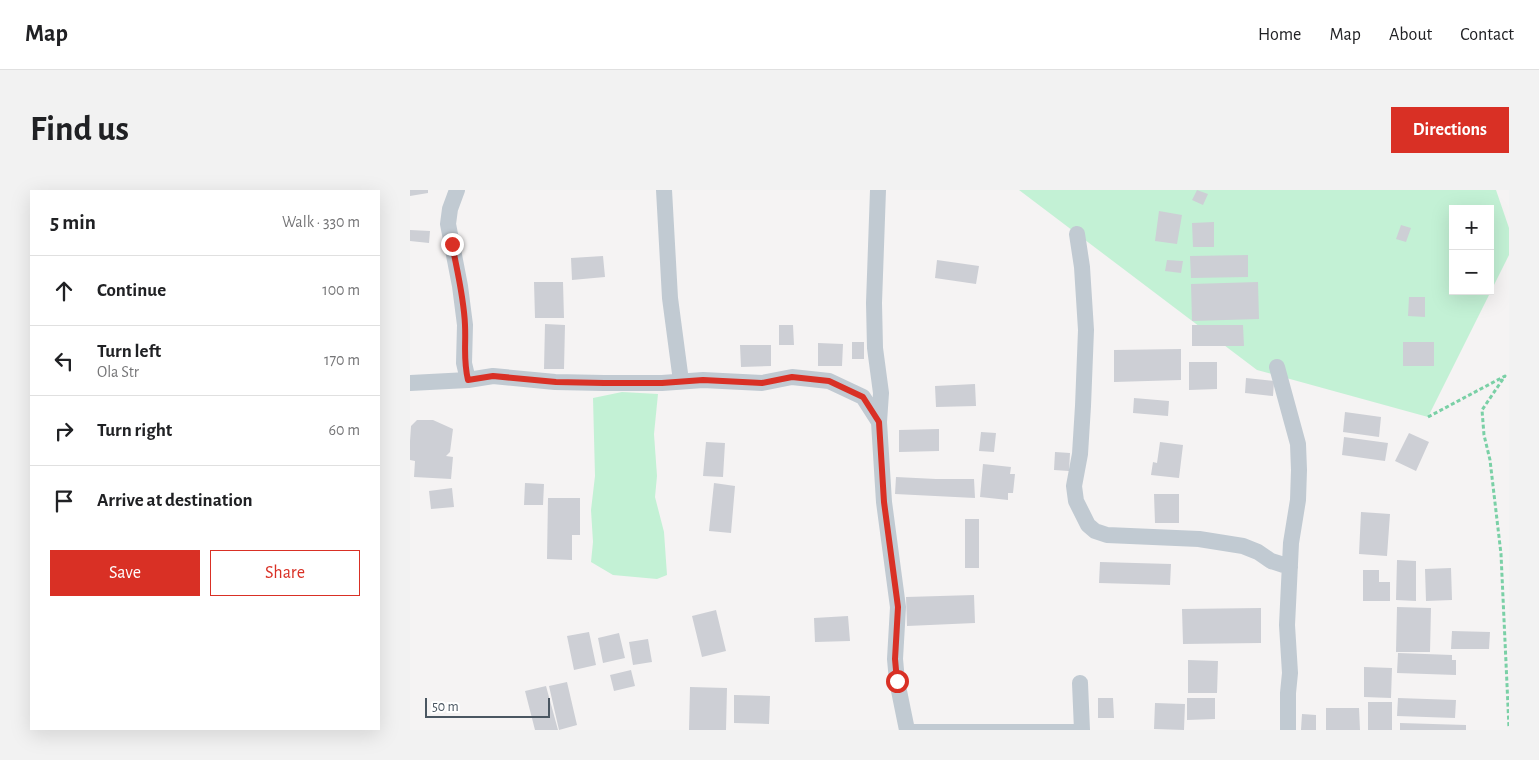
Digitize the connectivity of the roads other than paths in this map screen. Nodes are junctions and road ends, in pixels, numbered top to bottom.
1 (458, 190) edge
2 (664, 190) edge
3 (878, 190) edge
4 (1077, 234) dead end
5 (1277, 367) dead end
6 (468, 380) junction
7 (681, 382) junction
8 (410, 383) edge
9 (879, 422) junction
10 (1290, 566) junction
11 (1080, 683) dead end
12 (907, 729) edge
13 (1082, 729) edge
14 (1288, 730) edge

1 - 6 street
2 - 7 street
3 - 9 street
4 - 10 street
5 - 10 street
6 - 7 street
6 - 8 street
7 - 9 street
9 - 12 street
10 - 14 street
11 - 13 street
12 - 13 lane

